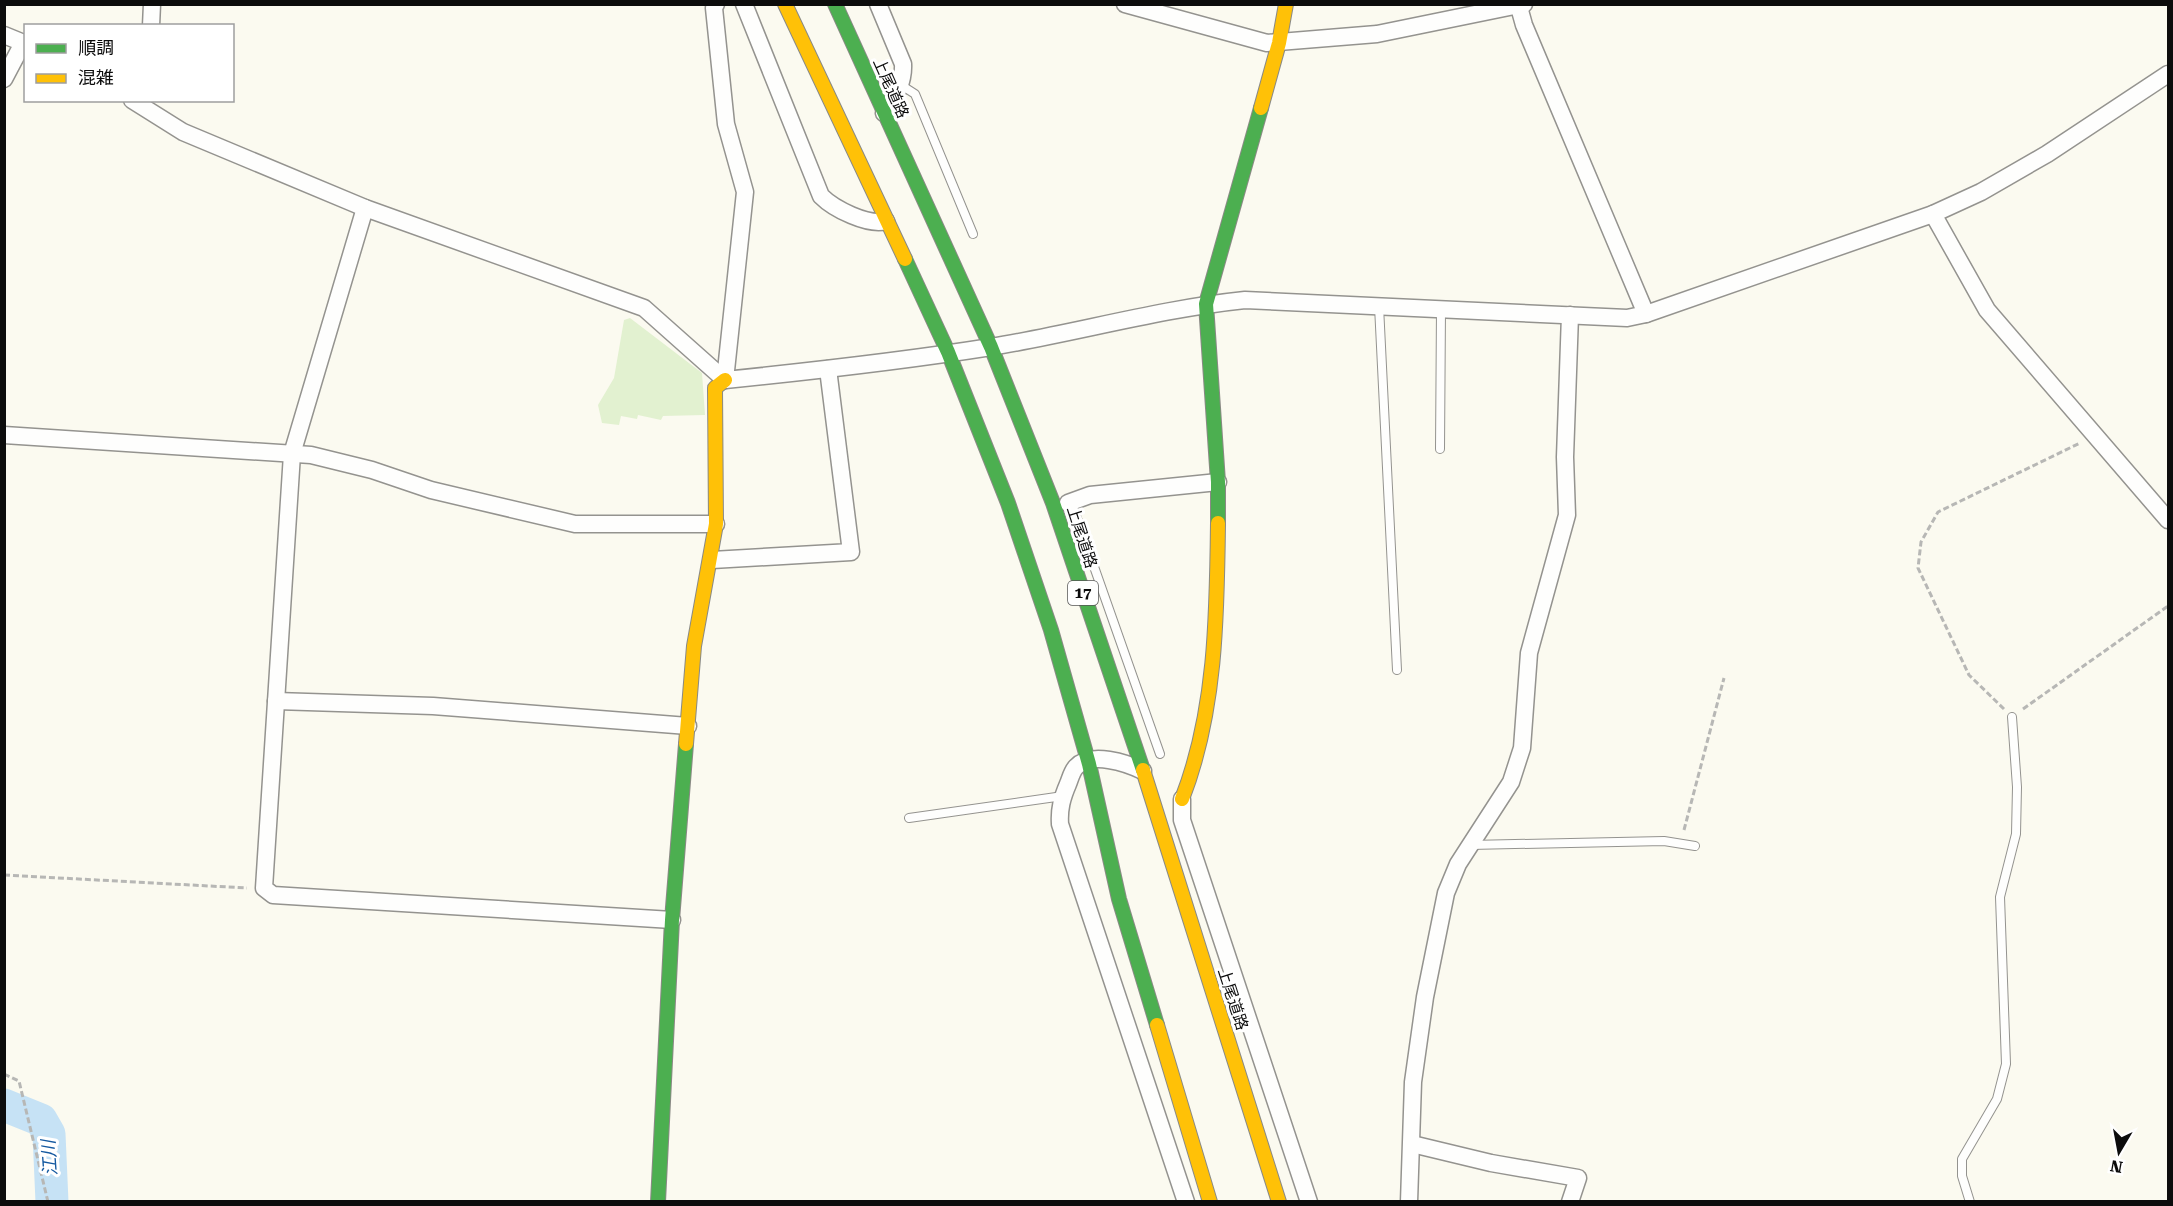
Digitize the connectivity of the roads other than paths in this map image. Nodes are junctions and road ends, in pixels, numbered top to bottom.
1 (152, 4) edge
2 (744, 4) edge
3 (785, 4) edge
4 (835, 4) edge
5 (878, 4) edge
6 (1125, 4) edge
7 (1286, 4) edge
8 (711, 6) edge
9 (1521, 6) edge
10 (151, 24) edge
11 (4, 34) edge
12 (24, 43) edge
13 (1279, 43) junction
14 (2169, 74) edge
15 (4, 79) edge
16 (901, 85) junction
17 (150, 105) edge
18 (884, 113) junction
19 (365, 208) junction
20 (1933, 214) junction
21 (886, 221) junction
22 (973, 234) dead end
23 (1206, 304) junction
24 (1379, 306) junction
25 (1441, 309) junction
26 (1646, 314) junction
27 (1570, 315) junction
28 (991, 346) junction
29 (948, 352) junction
30 (828, 369) junction
31 (724, 380) junction
32 (4, 435) edge
33 (1440, 448) dead end
34 (292, 454) junction
35 (1218, 482) junction
36 (1060, 503) junction
37 (2169, 520) edge
38 (716, 524) junction
39 (712, 560) junction
40 (1397, 670) dead end
41 (276, 701) junction
42 (2012, 717) road end
43 (688, 726) junction
44 (1160, 754) dead end
45 (1088, 761) junction
46 (1143, 771) junction
47 (1062, 796) junction
48 (1182, 799) joint
49 (909, 818) dead end
50 (1470, 845) junction
51 (1695, 846) dead end
52 (672, 920) junction
53 (1412, 1144) junction
54 (658, 1202) edge
55 (1186, 1202) edge
56 (1210, 1202) edge
57 (1280, 1202) edge
58 (1309, 1202) edge
59 (1409, 1202) edge
60 (1569, 1202) edge
61 (1970, 1202) edge

1 - 10 street
2 - 21 street
3 - 21 main road, 17
4 - 18 main road, 上尾道路 / 17
5 - 16 street
6 - 13 street
7 - 13 main road
8 - 31 street
9 - 13 street
9 - 26 street
11 - 12 street
12 - 15 street
13 - 23 main road
14 - 20 street
16 - 18 street
16 - 22 lane
17 - 19 street
18 - 28 main road, 上尾道路 / 17
19 - 31 street
19 - 34 street
20 - 26 street
20 - 37 street
21 - 29 main road, 17
23 - 24 street
23 - 28 street
23 - 35 main road
24 - 25 street
24 - 40 lane
25 - 27 street
25 - 33 lane
26 - 27 street
27 - 50 street
28 - 29 street
28 - 36 main road, 上尾道路 / 17
29 - 30 street
29 - 45 main road, 17
30 - 31 street
30 - 39 street
31 - 38 main road
32 - 34 street
34 - 38 street
34 - 41 street
35 - 36 street
35 - 48 main road
36 - 44 lane
36 - 46 main road, 上尾道路 / 17
38 - 39 main road
39 - 43 main road
41 - 43 street
41 - 52 street
42 - 61 lane
43 - 52 main road
45 - 46 street
45 - 47 street
45 - 56 main road, 17
46 - 57 main road, 上尾道路 / 17
47 - 49 lane
47 - 55 street
48 - 58 street
50 - 51 lane
50 - 53 street
52 - 54 main road
53 - 59 street
53 - 60 street

